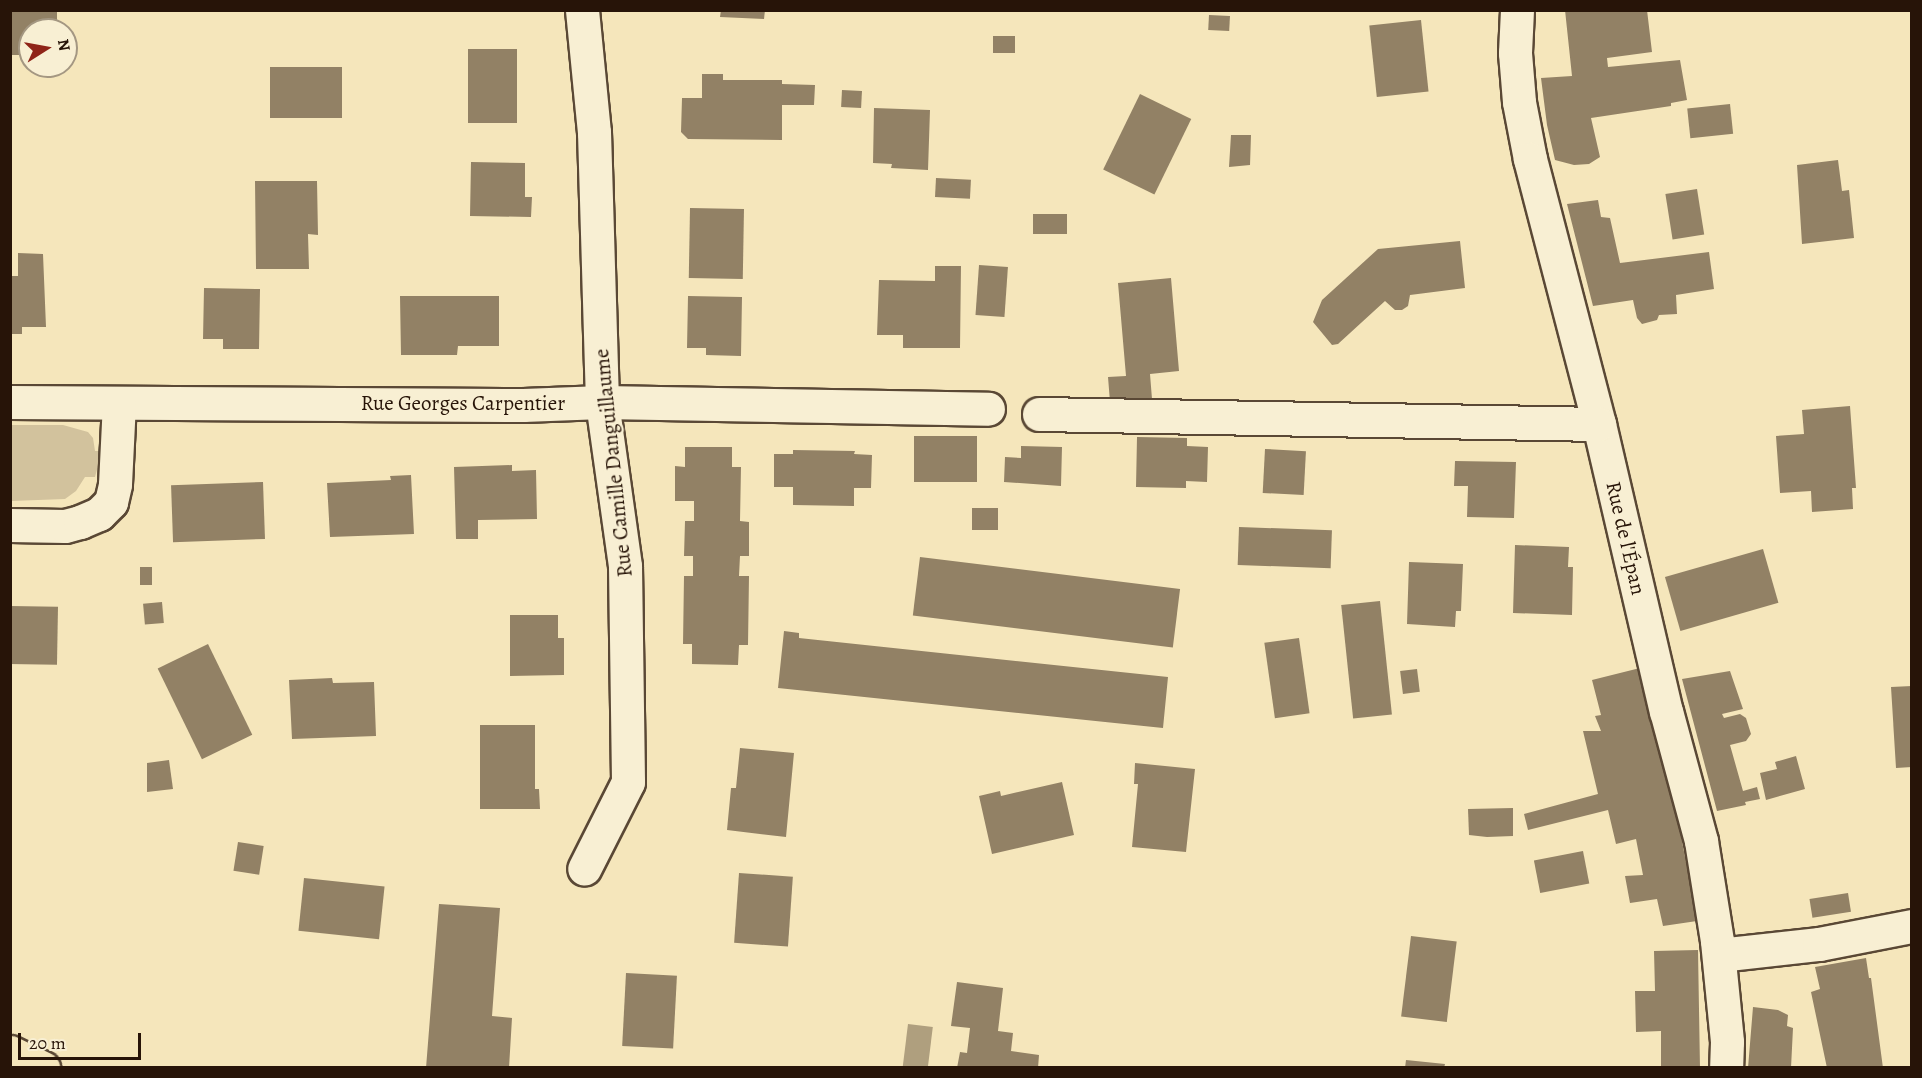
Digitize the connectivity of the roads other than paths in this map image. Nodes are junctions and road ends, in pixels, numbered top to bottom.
1 (582, 10) edge
2 (1517, 10) edge
3 (10, 402) edge
4 (602, 402) junction
5 (119, 403) junction
6 (988, 409) dead end
7 (1039, 414) dead end
8 (1599, 424) junction
9 (10, 525) edge
10 (584, 869) dead end
11 (1911, 926) edge
12 (1719, 955) junction
13 (10, 1052) edge
14 (43, 1068) edge
15 (1726, 1068) edge

1 - 4 street, Rue Camille Danguillaume
2 - 8 street, Rue de l'Épan
3 - 5 street, Rue Georges Carpentier
4 - 5 street, Rue Georges Carpentier
4 - 6 street, Rue Georges Carpentier
4 - 10 street, Rue Camille Danguillaume
5 - 9 street
7 - 8 street
8 - 12 street, Rue de l'Épan
11 - 12 street
12 - 15 street, Rue de l'Épan
13 - 14 highway

